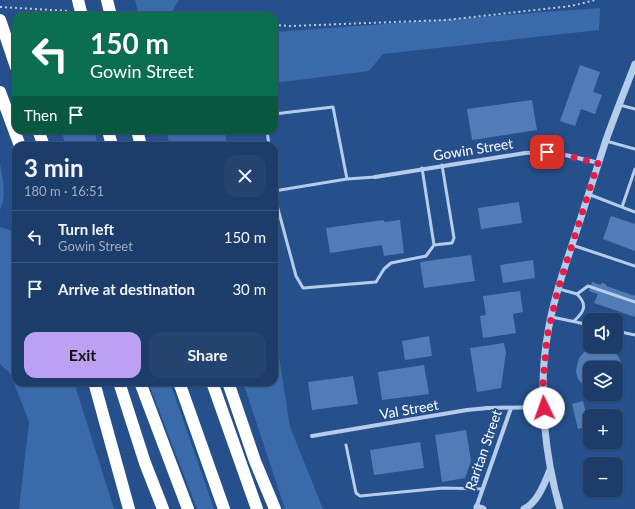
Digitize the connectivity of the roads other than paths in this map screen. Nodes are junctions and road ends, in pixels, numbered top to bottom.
1 (78, 0) edge
2 (107, 0) edge
3 (81, 12) edge
4 (110, 12) edge
5 (0, 20) edge
6 (12, 56) edge
7 (635, 64) edge
8 (0, 92) edge
9 (620, 105) junction
10 (635, 109) edge
11 (278, 114) edge
12 (12, 124) edge
13 (606, 141) junction
14 (635, 149) edge
15 (598, 163) junction
16 (442, 165) junction
17 (422, 168) junction
18 (635, 169) edge
19 (375, 177) joint
20 (347, 180) junction
21 (278, 190) edge
22 (588, 194) junction
23 (622, 207) junction
24 (278, 209) edge
25 (635, 212) edge
26 (434, 245) junction
27 (572, 245) junction
28 (635, 266) edge
29 (558, 289) junction
30 (576, 294) junction
31 (635, 302) edge
32 (552, 316) junction
33 (574, 321) junction
34 (583, 323) edge
35 (623, 332) edge
36 (635, 335) edge
37 (95, 386) edge
38 (114, 386) edge
39 (119, 386) edge
40 (142, 386) edge
41 (180, 386) edge
42 (213, 386) edge
43 (229, 386) edge
44 (511, 408) junction
45 (544, 408) junction
46 (312, 436) dead end
47 (346, 445) dead end
48 (146, 463) junction
49 (550, 470) junction
50 (483, 489) junction
51 (478, 508) edge
52 (129, 509) edge
53 (163, 509) edge
54 (188, 509) edge
55 (224, 509) edge
56 (257, 509) edge
57 (274, 509) edge
58 (524, 509) edge
59 (560, 509) edge

1 - 3 highway, bridge
2 - 4 highway, bridge
5 - 6 highway
7 - 9 street
8 - 12 highway
9 - 10 lane
9 - 13 street
11 - 20 lane
13 - 14 lane
13 - 15 street
15 - 16 street, Gowin Street
15 - 22 street
16 - 17 street, Gowin Street
16 - 26 lane
17 - 19 street, Gowin Street
17 - 26 lane
18 - 23 lane
19 - 20 lane
20 - 21 lane
22 - 23 lane
22 - 27 street
23 - 25 lane
24 - 26 lane
27 - 28 lane
27 - 29 street
29 - 30 lane
29 - 32 street
30 - 31 lane
30 - 33 lane
32 - 33 lane
32 - 45 street
33 - 34 lane
35 - 36 lane
37 - 52 highway
38 - 48 highway
39 - 48 highway
40 - 54 highway
41 - 55 highway
42 - 56 highway
43 - 57 highway
44 - 45 street, Raritan Street
44 - 46 street, Val Street
44 - 50 street, Raritan Street
45 - 49 street
47 - 50 lane
48 - 53 highway
49 - 58 street
49 - 59 street
50 - 51 street, Raritan Street

